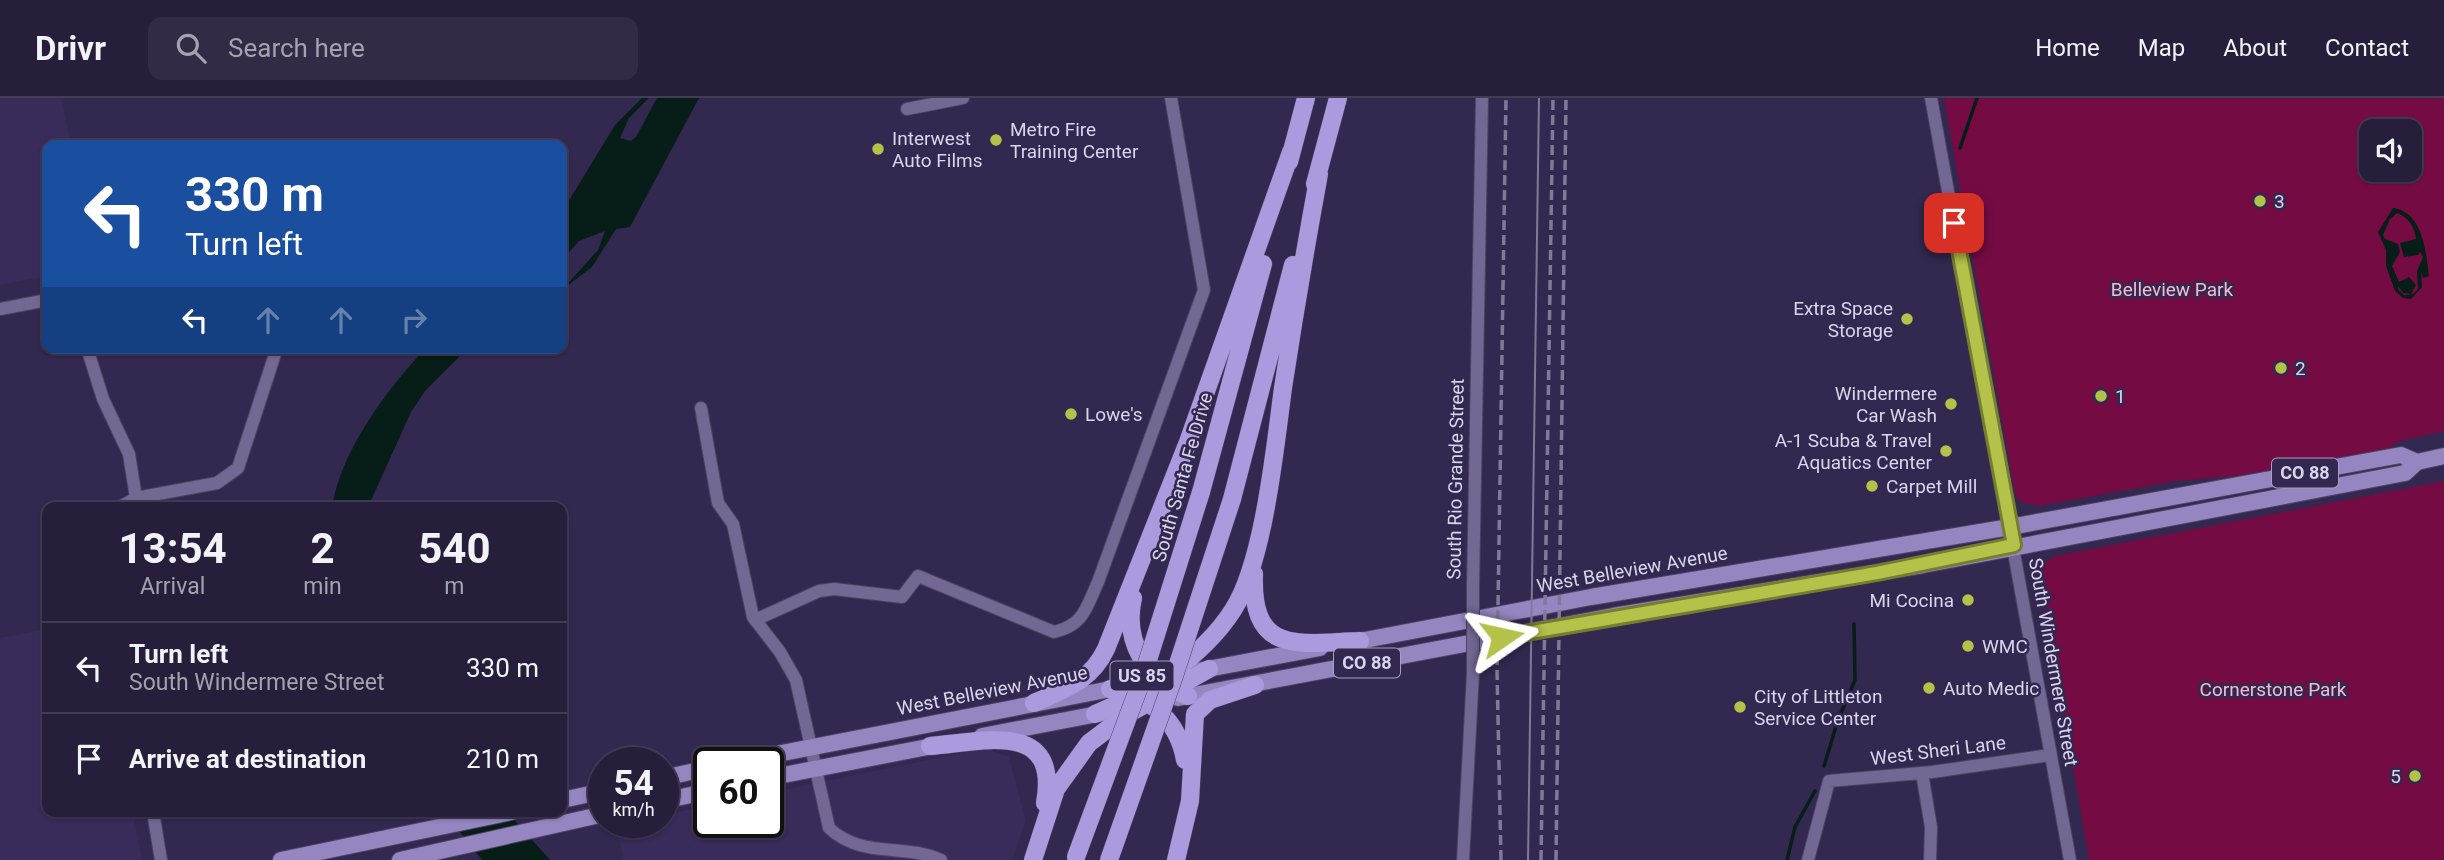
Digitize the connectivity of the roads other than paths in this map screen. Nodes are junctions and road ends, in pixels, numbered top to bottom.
1 (963, 98) edge
2 (1171, 98) edge
3 (1306, 98) edge
4 (1338, 98) edge
5 (1482, 98) edge
6 (1931, 98) edge
7 (907, 109) dead end
8 (1291, 152) junction
9 (1319, 173) junction
10 (42, 301) edge
11 (0, 309) edge
12 (89, 354) edge
13 (275, 354) edge
14 (701, 408) dead end
15 (2444, 456) edge
16 (2417, 461) junction
17 (135, 498) junction
18 (128, 502) edge
19 (2010, 527) junction
20 (2014, 545) junction
21 (1255, 553) junction
22 (1143, 557) junction
23 (755, 620) junction
24 (1360, 640) junction
25 (1209, 669) joint
26 (1165, 685) junction
27 (1255, 685) junction
28 (1110, 689) junction
29 (1188, 696) junction
30 (1142, 699) junction
31 (1034, 703) junction
32 (1095, 714) joint
33 (811, 746) junction
34 (930, 746) junction
35 (784, 752) edge
36 (2050, 755) junction
37 (815, 768) junction
38 (1922, 772) junction
39 (784, 775) edge
40 (588, 794) edge
41 (567, 799) edge
42 (154, 817) edge
43 (488, 817) edge
44 (588, 817) edge
45 (1035, 852) edge
46 (1075, 859) edge
47 (161, 860) edge
48 (281, 860) edge
49 (400, 860) edge
50 (941, 860) edge
51 (1109, 860) edge
52 (1175, 860) edge
53 (1463, 860) edge
54 (1808, 860) edge
55 (1930, 860) edge
56 (2070, 860) edge

1 - 7 street
2 - 23 street
3 - 8 highway, South Santa Fe Drive / US 85
4 - 9 highway, US 85
5 - 53 street, South Rio Grande Street, bridge
6 - 19 street, South Windermere Street
8 - 22 highway
8 - 46 highway, South Santa Fe Drive / US 85, bridge
9 - 21 highway
9 - 51 highway, US 85, bridge
10 - 11 street
12 - 17 street
13 - 17 street
14 - 23 street
15 - 16 main road, West Belleview Avenue / CO 88
16 - 19 main road, West Belleview Avenue / CO 88
16 - 20 main road, West Belleview Avenue / CO 88
17 - 18 street
19 - 20 street, South Windermere Street
19 - 24 main road, West Belleview Avenue / CO 88
20 - 27 main road, West Belleview Avenue / CO 88
20 - 36 street, South Windermere Street
21 - 24 highway
21 - 26 highway
22 - 26 highway
22 - 31 highway
23 - 33 street
24 - 25 main road, West Belleview Avenue / CO 88
25 - 26 highway
26 - 28 main road, West Belleview Avenue
26 - 29 highway
26 - 30 highway
27 - 29 main road, West Belleview Avenue / CO 88
27 - 52 highway
28 - 30 highway
28 - 31 main road, West Belleview Avenue
29 - 30 main road, West Belleview Avenue / CO 88
30 - 32 highway
30 - 45 highway
30 - 52 highway
31 - 33 main road, West Belleview Avenue
32 - 34 main road
33 - 35 main road, West Belleview Avenue
33 - 37 street
34 - 37 main road
34 - 45 highway
36 - 38 street, West Sheri Lane
36 - 56 street, South Windermere Street
37 - 39 main road
37 - 50 street
38 - 54 street, West Sheri Lane
38 - 55 street
40 - 41 main road
42 - 47 street
43 - 48 main road
44 - 49 main road

